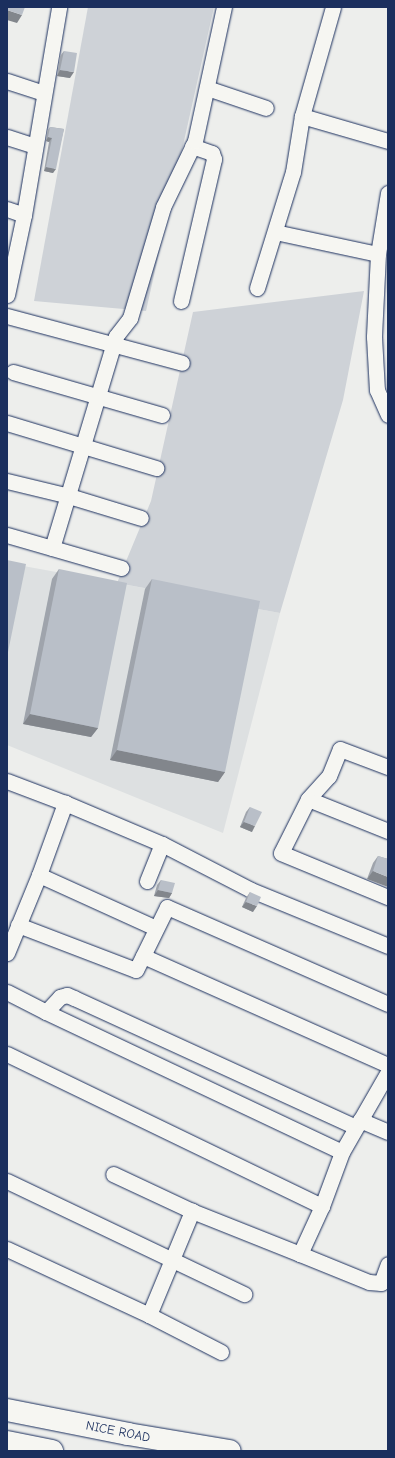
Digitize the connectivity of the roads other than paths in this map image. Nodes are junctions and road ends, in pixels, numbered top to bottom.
1 (59, 7) edge
2 (224, 7) edge
3 (333, 7) edge
4 (7, 81) edge
5 (206, 88) junction
6 (44, 93) junction
7 (266, 108) dead end
8 (302, 116) junction
9 (7, 137) edge
10 (388, 141) edge
11 (35, 146) junction
12 (192, 146) junction
13 (388, 193) edge
14 (7, 210) edge
15 (24, 215) junction
16 (275, 232) junction
17 (378, 254) junction
18 (11, 255) edge
19 (257, 288) dead end
20 (8, 291) edge
21 (181, 301) dead end
22 (7, 316) edge
23 (114, 344) junction
24 (182, 363) dead end
25 (13, 372) dead end
26 (99, 398) junction
27 (388, 414) edge
28 (162, 415) dead end
29 (7, 423) edge
30 (84, 446) junction
31 (156, 468) dead end
32 (7, 481) edge
33 (69, 496) junction
34 (141, 518) dead end
35 (7, 535) edge
36 (52, 548) junction
37 (122, 568) dead end
38 (388, 767) edge
39 (7, 781) edge
40 (308, 798) junction
41 (65, 803) junction
42 (388, 831) edge
43 (162, 844) junction
44 (39, 875) junction
45 (147, 881) dead end
46 (388, 897) edge
47 (18, 925) junction
48 (156, 928) junction
49 (388, 946) edge
50 (7, 953) edge
51 (143, 956) junction
52 (7, 992) edge
53 (388, 1004) edge
54 (46, 1012) junction
55 (7, 1054) edge
56 (388, 1065) edge
57 (388, 1072) edge
58 (358, 1124) junction
59 (388, 1132) edge
60 (342, 1152) junction
61 (113, 1174) dead end
62 (7, 1182) edge
63 (322, 1206) junction
64 (192, 1211) junction
65 (7, 1248) edge
66 (300, 1254) junction
67 (172, 1260) junction
68 (388, 1264) edge
69 (244, 1294) dead end
70 (149, 1315) junction
71 (221, 1352) dead end
72 (7, 1410) edge
73 (7, 1442) edge
74 (52, 1451) edge
75 (230, 1451) edge

1 - 6 street
2 - 5 street
3 - 8 street
4 - 6 street
5 - 7 street
5 - 12 street
6 - 11 street
8 - 10 street
8 - 16 street
9 - 11 street
11 - 15 street
12 - 21 street
12 - 23 street
13 - 17 street
14 - 15 street
15 - 18 street
16 - 17 street
16 - 19 street
17 - 27 street
18 - 20 street
22 - 23 street
23 - 24 street
23 - 26 street
25 - 26 street
26 - 28 street
26 - 30 street
29 - 30 street
30 - 31 street
30 - 33 street
32 - 33 street
33 - 34 street
33 - 36 street
35 - 36 street
36 - 37 street
38 - 40 street
39 - 41 street
40 - 42 street
40 - 46 street
41 - 43 street
41 - 44 street
43 - 45 street
43 - 49 street
44 - 47 street
44 - 48 street
47 - 50 street
47 - 51 street
48 - 51 street
48 - 53 street
51 - 56 street
52 - 54 street
54 - 58 street
54 - 60 street
55 - 63 street
57 - 58 street
58 - 59 street
58 - 60 street
60 - 63 street
61 - 64 street
62 - 67 street
63 - 66 street
64 - 66 street
64 - 67 street
65 - 70 street
66 - 68 street
67 - 69 street
67 - 70 street
70 - 71 street
72 - 75 highway, NICE ROAD
73 - 74 highway

